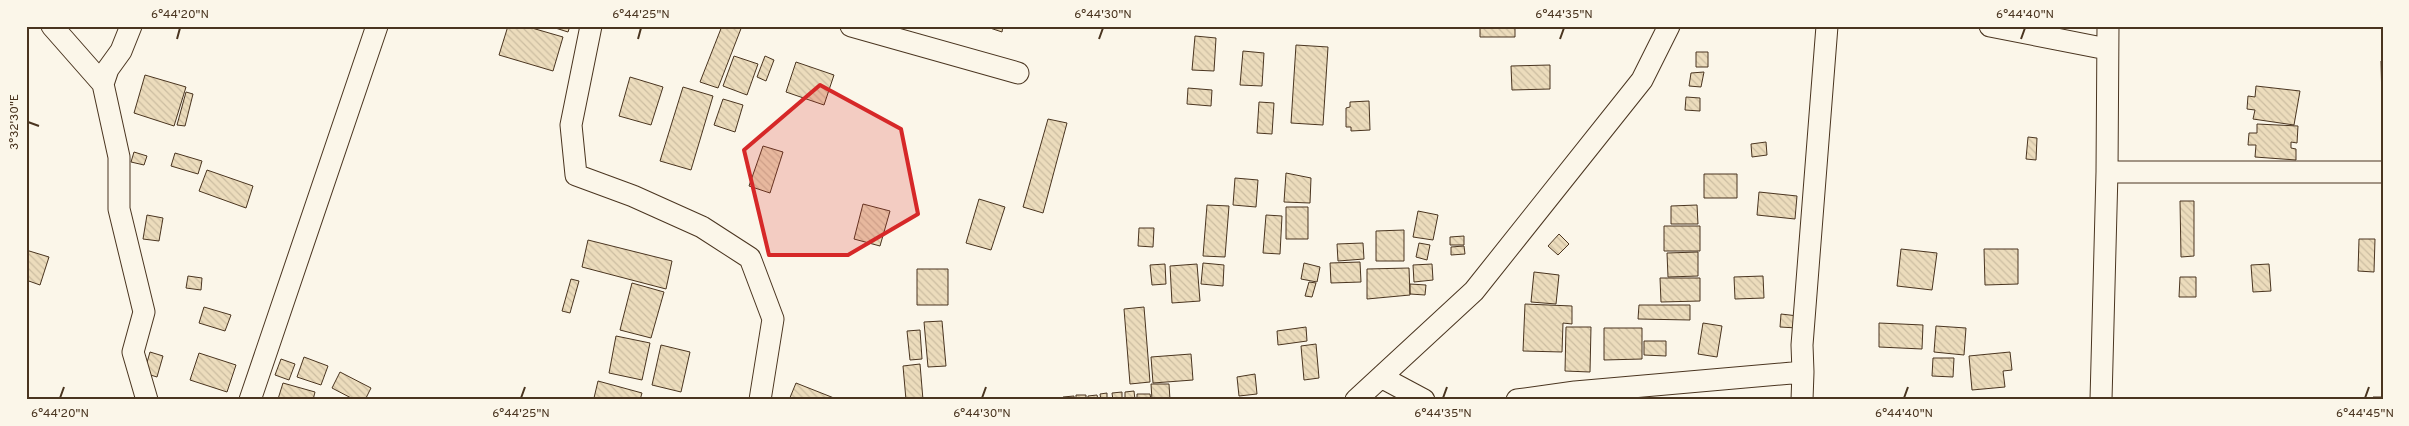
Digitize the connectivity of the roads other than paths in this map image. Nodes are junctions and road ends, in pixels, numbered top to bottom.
1 (52, 26) edge
2 (131, 26) edge
3 (377, 26) edge
4 (591, 26) edge
5 (851, 26) edge
6 (1669, 26) edge
7 (1827, 26) edge
8 (1990, 26) edge
9 (2108, 26) edge
10 (2107, 49) junction
11 (1018, 72) dead end
12 (103, 84) junction
13 (2107, 172) junction
14 (2383, 172) edge
15 (1803, 372) junction
16 (1381, 377) junction
17 (147, 400) edge
18 (250, 400) edge
19 (760, 400) edge
20 (1356, 400) edge
21 (1424, 400) edge
22 (1517, 400) edge
23 (1802, 400) edge
24 (2101, 400) edge

1 - 12 street
2 - 12 street
3 - 18 street
4 - 19 street
5 - 11 street
6 - 16 street
7 - 15 street
8 - 10 street
9 - 10 street
10 - 13 street
12 - 17 street
13 - 14 street
13 - 24 street
15 - 22 street
15 - 23 street
16 - 20 street
16 - 21 street

